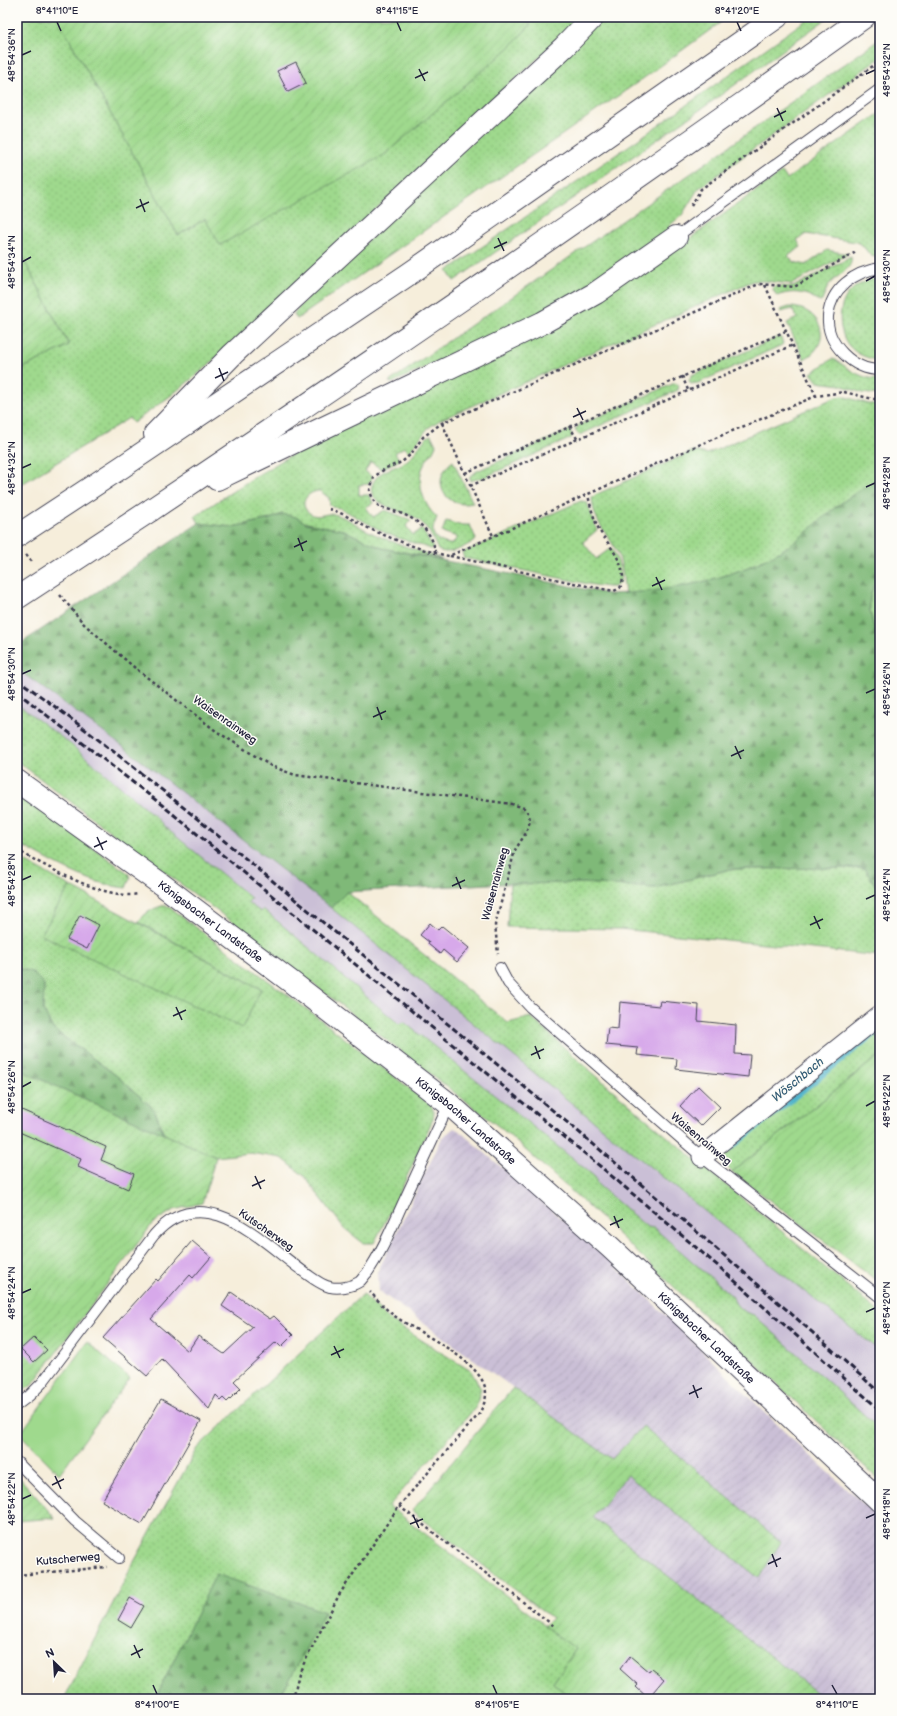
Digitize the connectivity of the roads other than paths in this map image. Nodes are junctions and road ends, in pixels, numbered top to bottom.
1 (593, 17) edge
2 (777, 17) edge
3 (864, 17) edge
4 (880, 89) edge
5 (676, 236) joint
6 (880, 268) edge
7 (880, 370) edge
8 (122, 467) junction
9 (151, 510) junction
10 (19, 543) edge
11 (17, 598) edge
12 (17, 781) edge
13 (500, 968) road end
14 (880, 1015) edge
15 (449, 1104) junction
16 (702, 1157) junction
17 (880, 1297) edge
18 (17, 1405) edge
19 (17, 1462) edge
20 (880, 1501) edge
21 (118, 1558) road end

1 - 8 main road
2 - 8 main road
3 - 9 main road
4 - 5 lane
5 - 9 main road
6 - 7 lane
8 - 10 main road
9 - 11 main road, bridge
12 - 15 main road, Königsbacher Landstraße
13 - 16 lane, Waisenrainweg
14 - 16 street
15 - 18 lane, Kutscherweg
15 - 20 main road, Königsbacher Landstraße
16 - 17 lane, Waisenrainweg
19 - 21 lane

